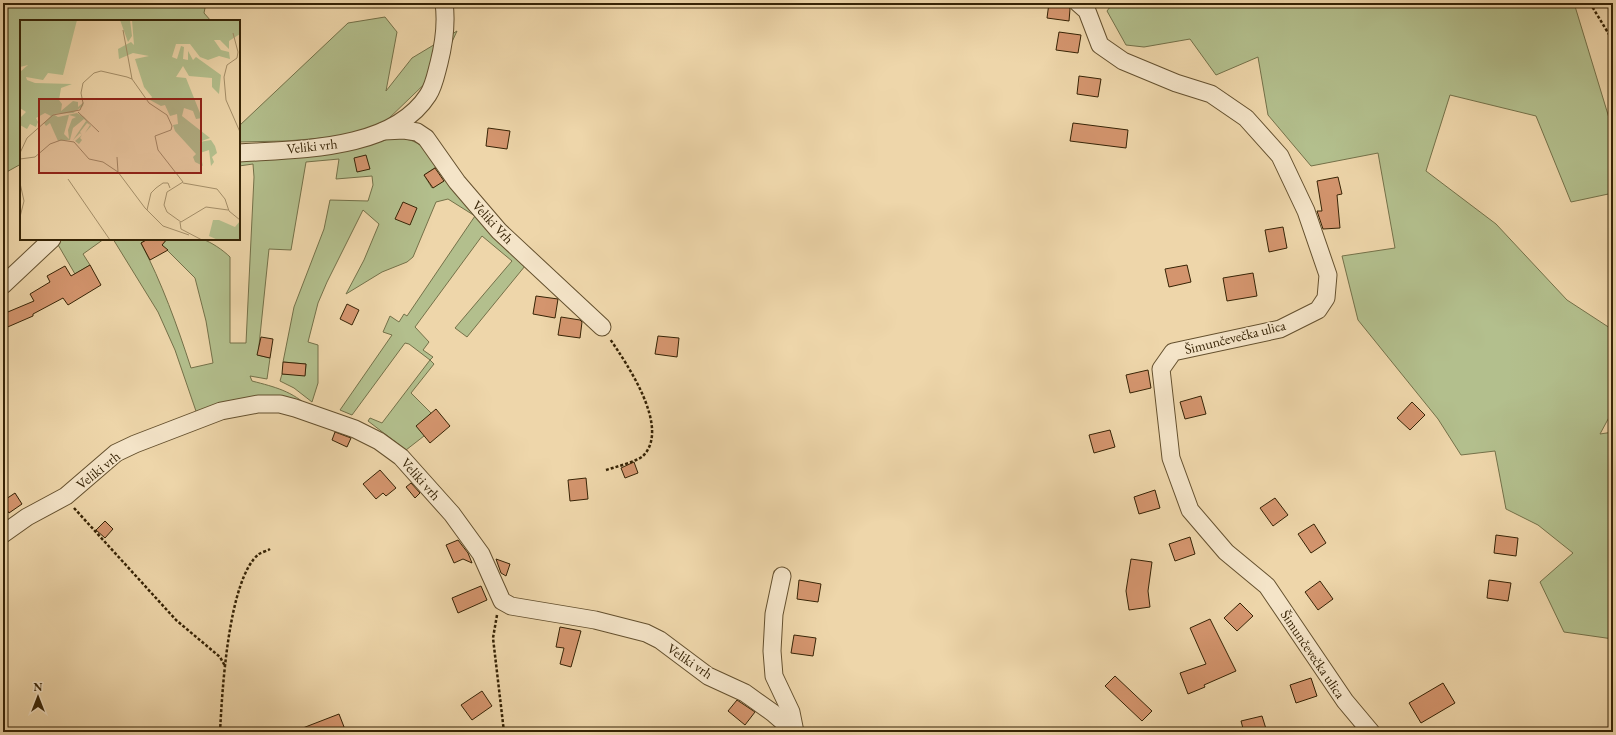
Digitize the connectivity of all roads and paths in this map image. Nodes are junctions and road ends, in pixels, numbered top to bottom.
1 (444, 3) edge
2 (1078, 3) edge
3 (1590, 3) edge
4 (1613, 41) edge
5 (384, 131) junction
6 (240, 153) edge
7 (51, 240) edge
8 (3, 285) edge
9 (602, 327) joint
10 (606, 470) dead end
11 (66, 496) junction
12 (3, 534) edge
13 (270, 549) dead end
14 (782, 576) dead end
15 (504, 602) junction
16 (225, 666) junction
17 (220, 732) edge
18 (504, 732) edge
19 (795, 732) edge
20 (1371, 732) edge

1 - 5 street
2 - 20 street, Šimunčevečka ulica
3 - 4 path
5 - 6 street, Veliki vrh
5 - 9 street, Veliki Vrh
7 - 8 street
9 - 10 path
11 - 12 street, Veliki vrh
11 - 15 street, Veliki vrh
11 - 16 path
13 - 16 path
14 - 19 street
15 - 18 path
15 - 19 street, Veliki vrh
16 - 17 path

